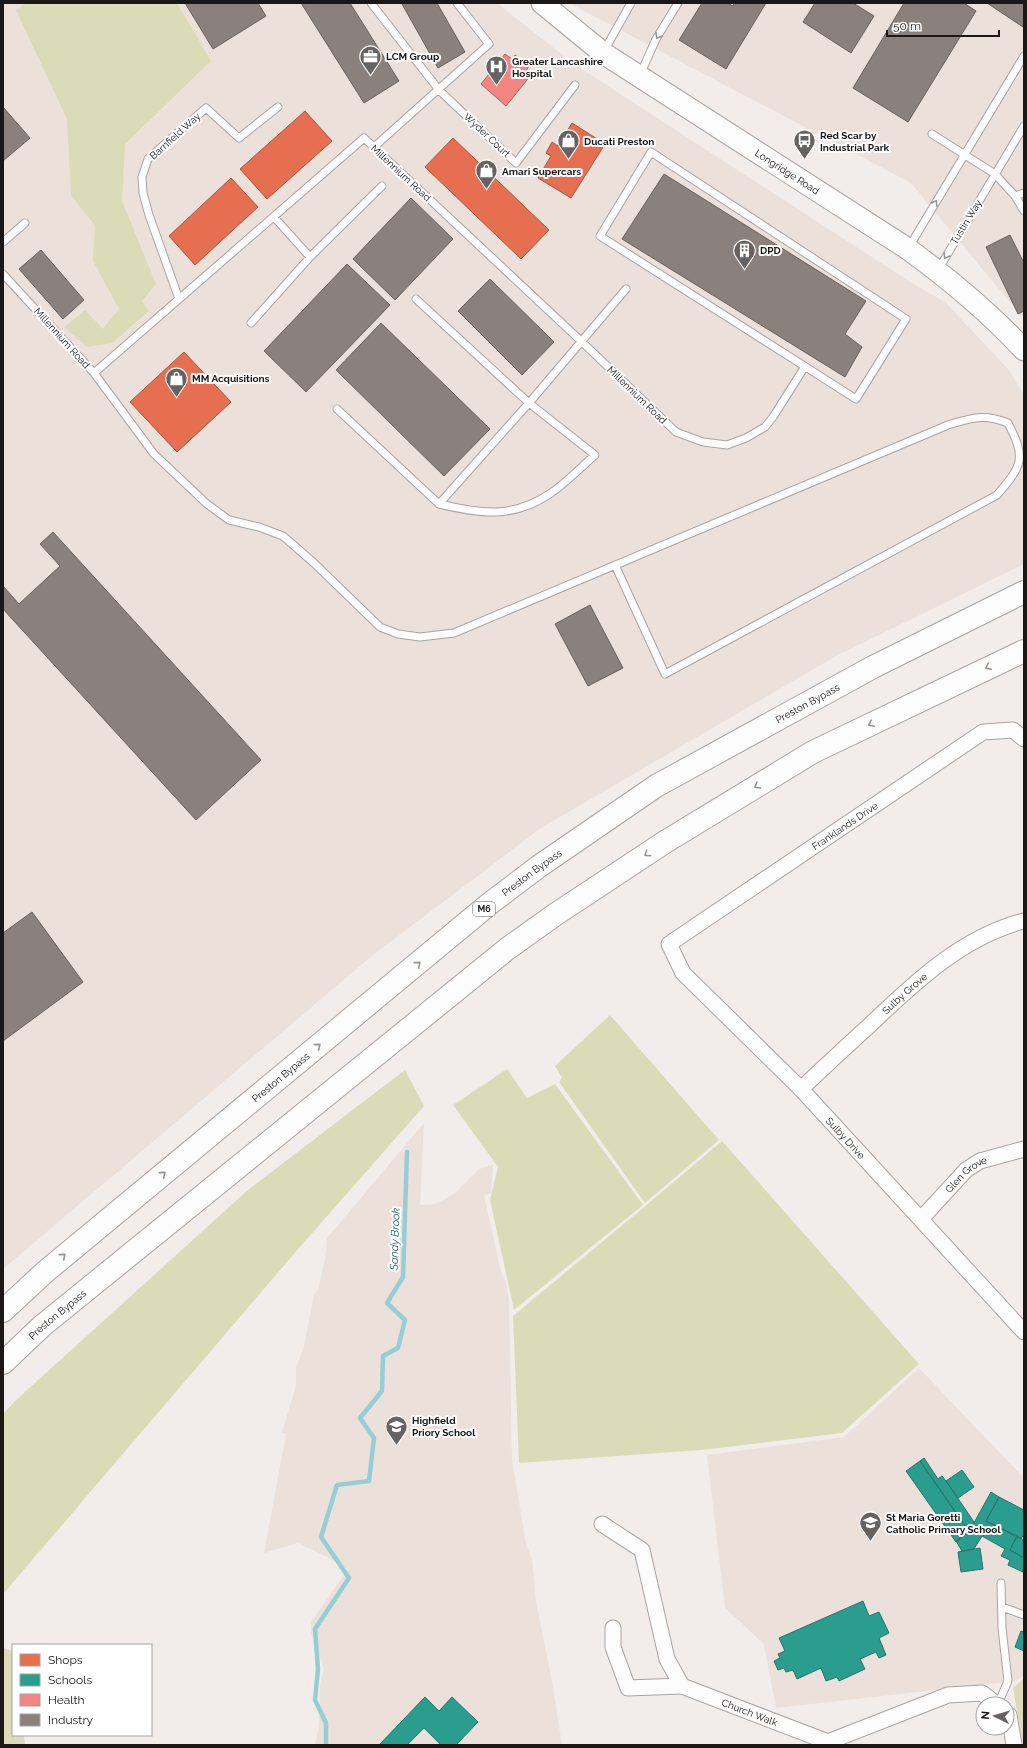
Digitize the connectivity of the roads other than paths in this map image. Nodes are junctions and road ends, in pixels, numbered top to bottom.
1 (371, 3) edge
2 (457, 3) edge
3 (542, 3) edge
4 (631, 3) edge
5 (678, 3) edge
6 (603, 53) junction
7 (1024, 56) edge
8 (639, 75) junction
9 (575, 85) dead end
10 (439, 90) junction
11 (278, 107) dead end
12 (1024, 126) edge
13 (932, 134) dead end
14 (374, 147) junction
15 (964, 155) junction
16 (995, 174) junction
17 (382, 186) dead end
18 (1024, 193) edge
19 (1015, 196) junction
20 (1024, 211) edge
21 (274, 217) junction
22 (25, 223) dead end
23 (3, 242) edge
24 (908, 249) junction
25 (310, 257) junction
26 (938, 270) junction
27 (3, 274) edge
28 (626, 289) dead end
29 (179, 299) junction
30 (416, 299) dead end
31 (251, 323) dead end
32 (581, 341) junction
33 (1024, 350) edge
34 (804, 368) junction
35 (94, 373) junction
36 (529, 403) junction
37 (337, 409) dead end
38 (439, 504) junction
39 (615, 565) junction
40 (1024, 592) edge
41 (1024, 651) edge
42 (1024, 739) edge
43 (1024, 921) edge
44 (669, 944) joint
45 (801, 1089) junction
46 (1024, 1149) edge
47 (921, 1219) junction
48 (44, 1272) junction
49 (3, 1305) edge
50 (3, 1311) edge
51 (1024, 1332) edge
52 (3, 1364) edge
53 (602, 1524) dead end
54 (1001, 1583) dead end
55 (1002, 1607) junction
56 (1024, 1615) edge
57 (613, 1628) dead end
58 (682, 1686) junction
59 (986, 1696) edge
60 (1001, 1696) edge

1 - 10 lane, Wyder Court
2 - 10 lane
3 - 6 main road, Longridge Road
4 - 6 lane
5 -> 8 lane
6 - 8 main road, Longridge Road
7 - 15 lane
8 - 24 main road, Longridge Road
9 - 10 lane, Wyder Court
10 - 14 lane
11 - 29 lane, Barnfield Way
12 - 16 lane, Tustin Way
13 - 15 lane
14 - 21 lane, Millennium Road
14 - 32 lane, Millennium Road
15 - 16 lane
24 -> 15 lane
16 - 19 lane
16 -> 26 lane, Tustin Way
17 - 25 lane
18 - 19 lane
19 - 20 lane
21 - 25 lane
21 - 29 lane, Millennium Road
22 - 23 lane
24 - 26 main road, Longridge Road
25 - 31 lane
26 - 33 main road, Longridge Road
27 - 35 lane, Millennium Road
28 - 32 lane
29 - 35 lane, Millennium Road
30 - 36 lane
32 - 34 lane, Millennium Road
32 - 36 lane
34 - 34 lane
35 - 39 lane
36 - 38 lane
36 - 38 lane
37 - 38 lane
39 - 39 lane
48 -> 40 highway, Preston Bypass / M6
41 -> 52 highway, Preston Bypass
42 - 44 street, Franklands Drive
43 - 45 street, Sulby Grove
44 - 45 street, Sulby Drive
45 - 47 street, Sulby Drive
46 - 47 street, Glen Grove
47 - 51 street, Sulby Drive
48 - 49 highway, M6
48 - 50 highway, Preston Bypass / M6
53 - 58 street
54 - 55 lane
55 - 56 lane
55 - 60 lane
57 - 58 street
58 - 59 street, Church Walk

